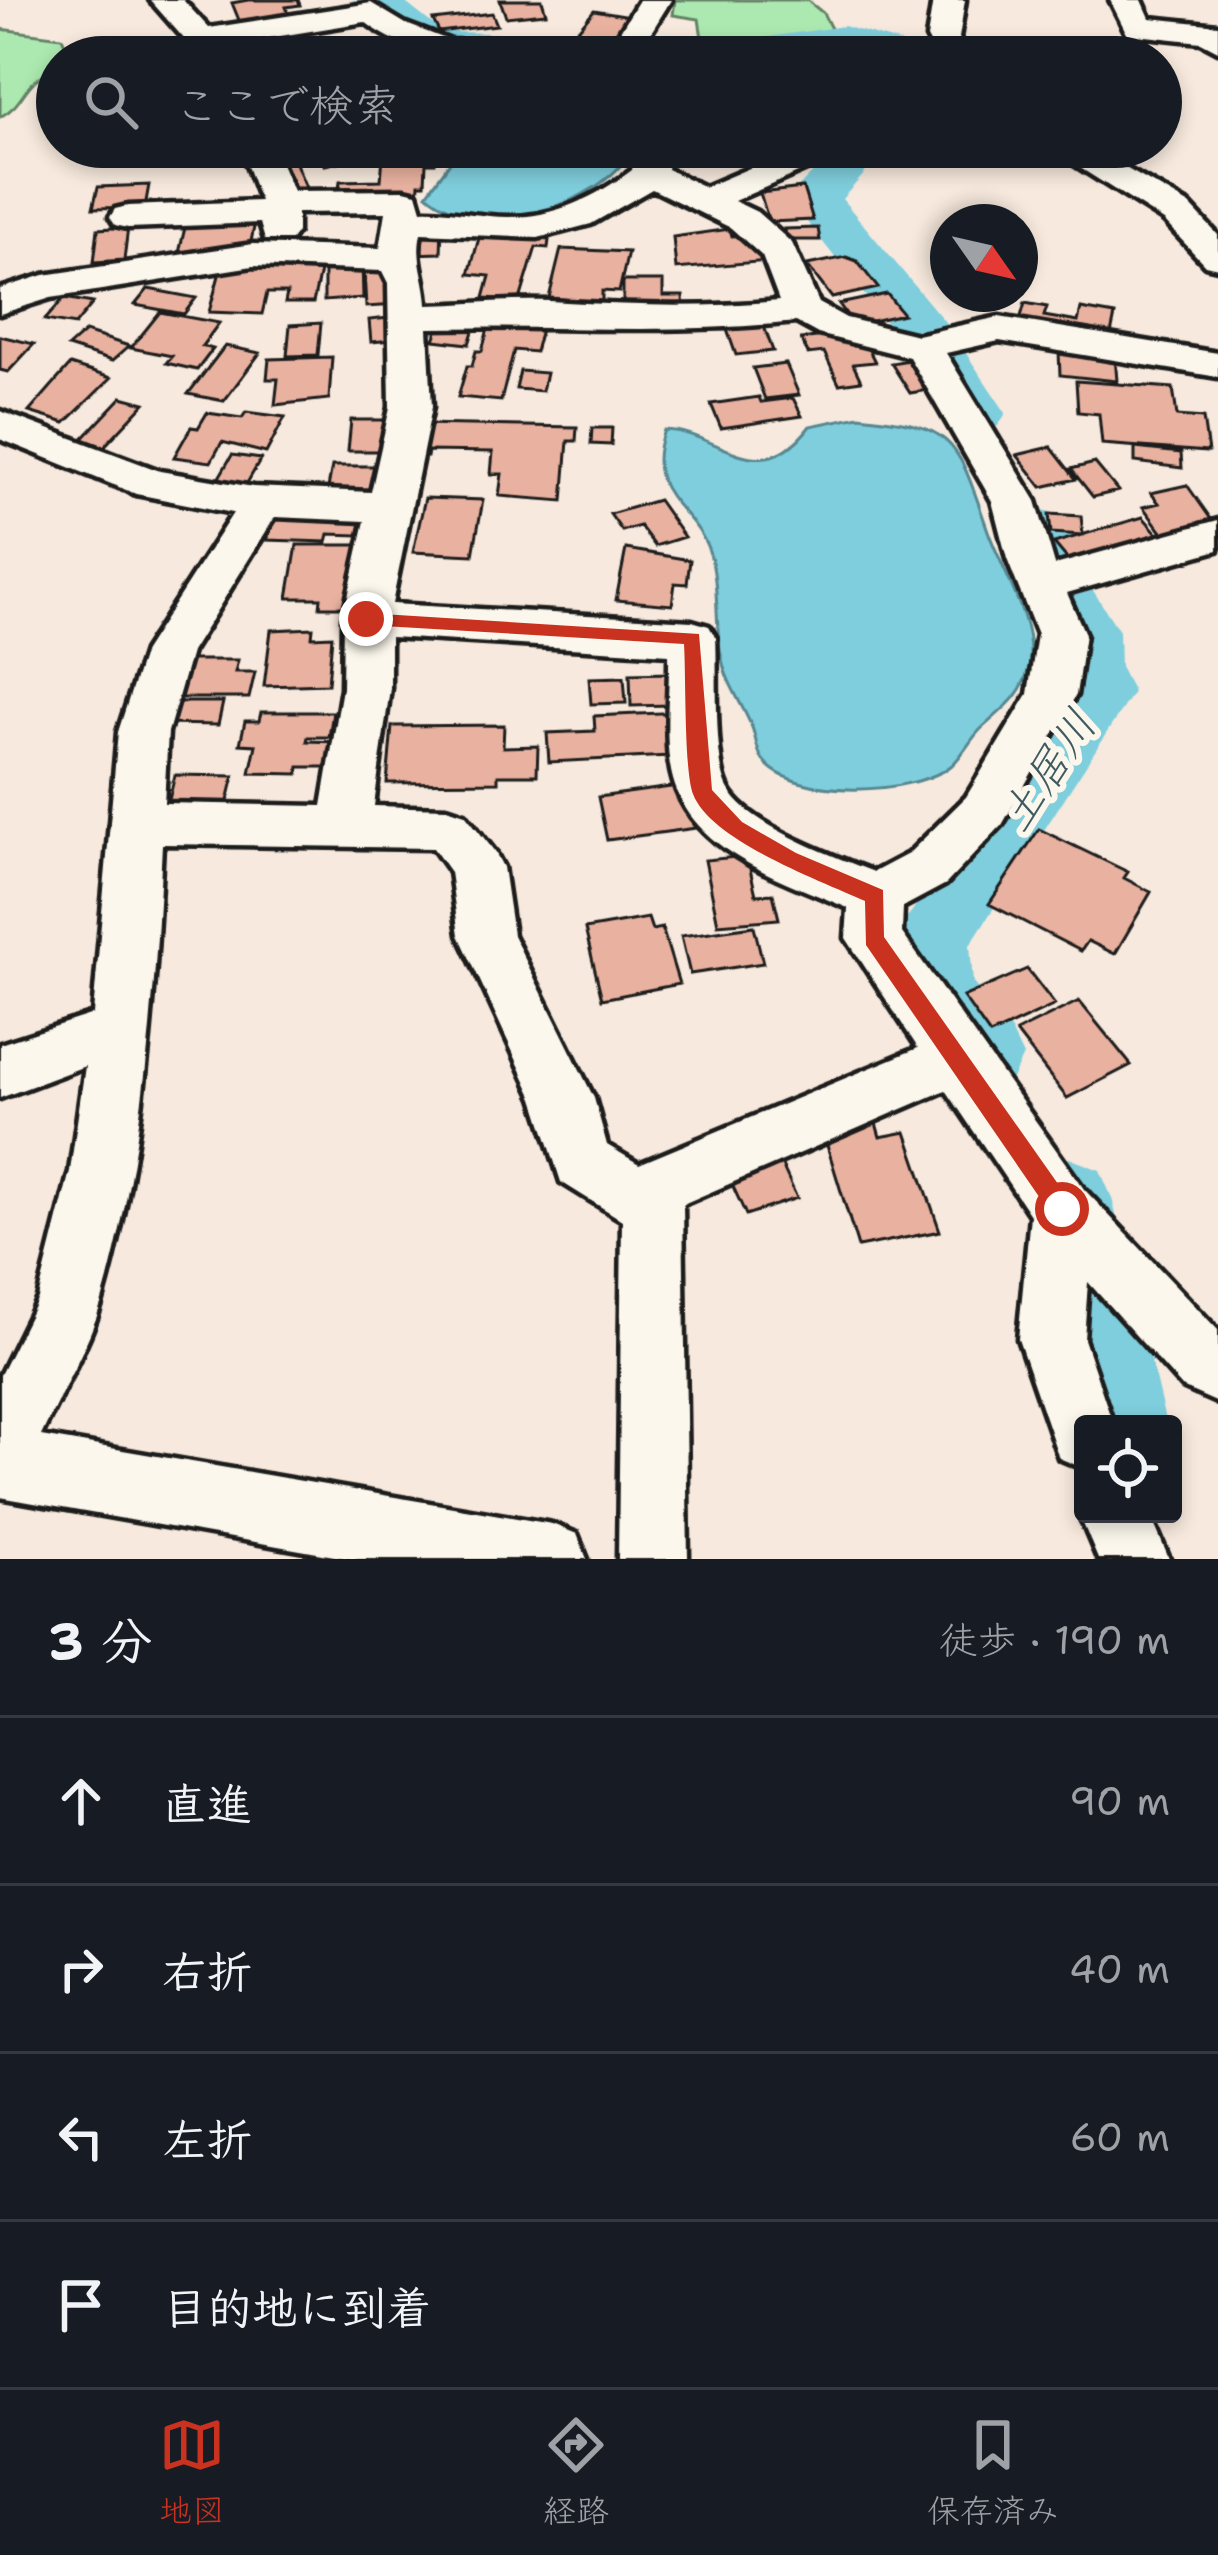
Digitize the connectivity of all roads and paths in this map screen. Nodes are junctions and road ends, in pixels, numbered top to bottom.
1 (166, 0) edge
2 (655, 0) edge
3 (950, 0) edge
4 (1126, 0) edge
5 (194, 36) edge
6 (260, 36) edge
7 (403, 36) edge
8 (633, 36) edge
9 (944, 36) edge
10 (1218, 41) edge
11 (265, 168) edge
12 (644, 168) edge
13 (662, 168) edge
14 (781, 168) edge
15 (1101, 168) edge
16 (707, 200) junction
17 (279, 206) junction
18 (128, 217) dead end
19 (400, 242) junction
20 (277, 256) junction
21 (1218, 257) edge
22 (0, 302) edge
23 (802, 310) junction
24 (410, 317) junction
25 (918, 347) junction
26 (1218, 364) edge
27 (0, 424) edge
28 (253, 502) junction
29 (389, 507) junction
30 (1218, 536) edge
31 (1042, 585) junction
32 (366, 619) junction
33 (137, 823) junction
34 (345, 826) junction
35 (876, 896) junction
36 (119, 1032) junction
37 (958, 1058) junction
38 (0, 1072) edge
39 (635, 1195) junction
40 (1062, 1209) junction
41 (1218, 1370) edge
42 (1077, 1415) edge
43 (0, 1448) edge
44 (0, 1463) edge
45 (1118, 1523) edge
46 (552, 1559) edge
47 (653, 1559) edge
48 (1134, 1559) edge

1 - 5 street
2 - 8 street
3 - 9 street
4 - 10 street
6 - 7 street
11 - 17 street
12 - 19 street
13 - 16 street
14 - 16 street
15 - 21 street
16 - 23 street
17 - 18 street
17 - 19 street
17 - 20 street
19 - 20 street
19 - 24 street
20 - 22 street
23 - 24 street
23 - 25 street
24 - 29 street
25 - 26 street
25 - 31 street
27 - 28 street
28 - 29 street
28 - 33 street
29 - 32 street
30 - 31 street
31 - 35 street
32 - 34 street
32 - 35 street
33 - 34 street
33 - 36 street
34 - 39 street
35 - 37 street
36 - 38 street
36 - 43 street
37 - 39 street
37 - 40 street
39 - 47 street
40 - 41 street
40 - 42 street
44 - 46 street
45 - 48 street

